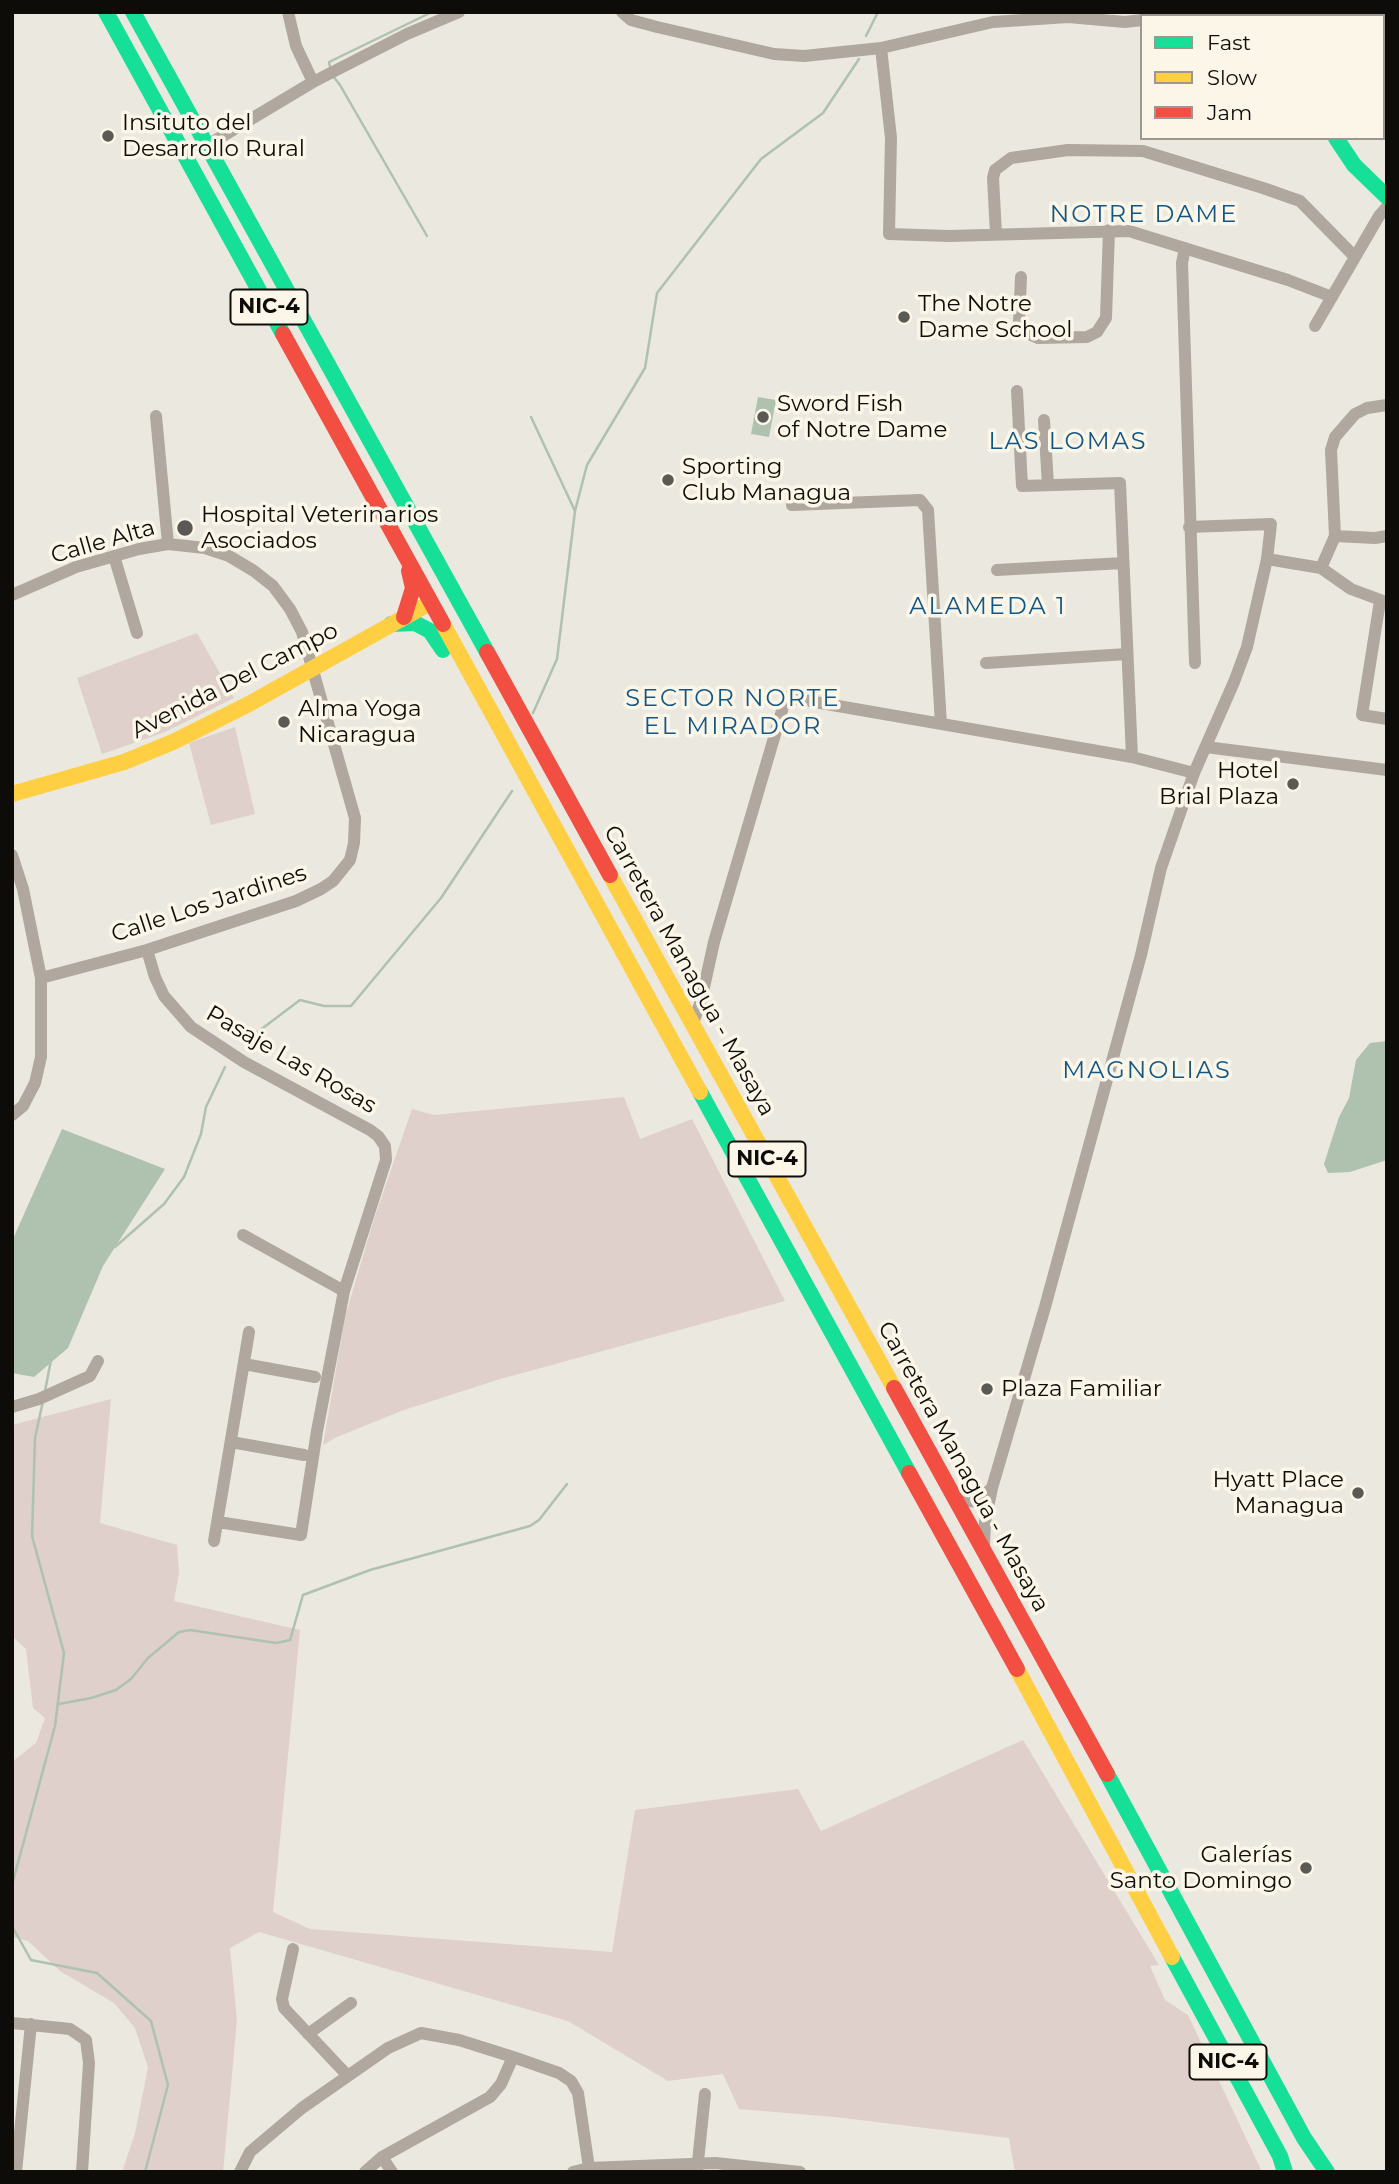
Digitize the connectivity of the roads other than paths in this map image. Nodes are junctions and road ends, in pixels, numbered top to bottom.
1 (106, 12) edge
2 (133, 12) edge
3 (288, 12) edge
4 (459, 12) edge
5 (622, 12) edge
6 (992, 17) edge
7 (1140, 20) edge
8 (881, 48) junction
9 (135, 65) junction
10 (313, 82) junction
11 (1337, 140) edge
12 (206, 146) junction
13 (1387, 197) edge
14 (1387, 207) edge
15 (1109, 230) junction
16 (996, 234) junction
17 (232, 240) junction
18 (1185, 248) junction
19 (1355, 257) junction
20 (1021, 277) dead end
21 (1332, 297) junction
22 (1315, 326) dead end
23 (1017, 391) dead end
24 (1387, 405) edge
25 (156, 416) dead end
26 (1044, 419) dead end
27 (1048, 485) junction
28 (402, 499) junction
29 (792, 505) dead end
30 (1189, 527) junction
31 (1335, 536) junction
32 (1387, 536) edge
33 (168, 544) junction
34 (114, 556) junction
35 (1267, 559) junction
36 (407, 562) junction
37 (1123, 563) junction
38 (1321, 568) junction
39 (997, 570) dead end
40 (12, 595) edge
41 (1383, 602) edge
42 (430, 603) junction
43 (398, 621) junction
44 (137, 633) dead end
45 (1128, 654) junction
46 (986, 663) dead end
47 (1195, 663) dead end
48 (313, 668) junction
49 (472, 679) junction
50 (509, 691) junction
51 (1387, 719) edge
52 (941, 724) junction
53 (1206, 747) junction
54 (1132, 757) junction
55 (1387, 770) edge
56 (1194, 773) junction
57 (12, 794) edge
58 (12, 855) edge
59 (147, 950) junction
60 (41, 978) junction
61 (693, 1024) junction
62 (12, 1115) edge
63 (243, 1235) dead end
64 (344, 1291) junction
65 (249, 1332) dead end
66 (98, 1361) dead end
67 (244, 1364) junction
68 (315, 1377) dead end
69 (12, 1407) edge
70 (231, 1442) junction
71 (304, 1455) dead end
72 (992, 1488) junction
73 (954, 1498) junction
74 (218, 1522) junction
75 (214, 1541) dead end
76 (985, 1556) junction
77 (293, 1949) dead end
78 (351, 2003) dead end
79 (12, 2023) edge
80 (31, 2025) junction
81 (308, 2034) junction
82 (513, 2057) junction
83 (347, 2075) junction
84 (18, 2090) edge
85 (705, 2094) dead end
86 (383, 2157) junction
87 (589, 2168) junction
88 (698, 2168) edge
89 (16, 2172) edge
90 (82, 2172) edge
91 (240, 2172) edge
92 (365, 2172) edge
93 (392, 2172) edge
94 (572, 2172) edge
95 (800, 2172) edge
96 (1284, 2172) edge
97 (1327, 2172) edge

1 - 9 main road, NIC-4
2 - 12 main road, Carretera Managua - Masaya / NIC-4
3 - 10 street
4 - 10 street
5 - 8 street
6 - 7 street
6 - 8 street
8 - 16 street
9 - 12 main road
9 - 17 main road, NIC-4
10 - 12 street
11 - 13 main road
12 - 17 main road
12 - 28 main road, Carretera Managua - Masaya / NIC-4
14 - 19 street
15 - 16 street
15 - 18 street
15 - 20 street
16 - 19 street
17 - 36 main road, NIC-4
18 - 21 street
18 - 30 street
19 - 21 street
21 - 22 street
23 - 27 street
24 - 31 street
25 - 33 street
26 - 27 street
27 - 37 street
28 - 42 main road
28 - 50 main road, Carretera Managua - Masaya / NIC-4
29 - 52 street
30 - 35 street
30 - 47 street
31 - 32 street
31 - 38 street
33 - 34 street, Calle Alta
33 - 48 street, Calle Alta
34 - 40 street, Calle Alta
34 - 44 street
35 - 38 street
35 - 53 street
36 - 42 main road, NIC-4
36 - 43 main road
37 - 39 street
37 - 45 street
38 - 41 street
41 - 51 street
42 - 43 main road, Avenida Del Campo
42 - 49 main road, NIC-4
42 - 50 main road
43 - 48 main road, Avenida Del Campo
43 - 49 main road
45 - 46 street
45 - 54 street
48 - 57 main road, Avenida Del Campo
48 - 59 street, Calle Los Jardines
49 - 96 main road, NIC-4
50 - 61 main road, Carretera Managua - Masaya / NIC-4
52 - 54 street
52 - 61 street
53 - 55 street
53 - 56 street
54 - 56 street
56 - 72 street
58 - 60 street
59 - 60 street, Calle Los Jardines
59 - 64 street, Pasaje Las Rosas
60 - 62 street
61 - 73 main road, Carretera Managua - Masaya / NIC-4
63 - 64 street
64 - 74 street
65 - 67 street
66 - 69 street
67 - 68 street
67 - 70 street
70 - 71 street
70 - 74 street
72 - 73 street
72 - 76 street
73 - 76 main road, Carretera Managua - Masaya / NIC-4
74 - 75 street
76 - 97 main road, Carretera Managua - Masaya / NIC-4
77 - 81 street
78 - 81 street
79 - 80 street
80 - 84 street
80 - 90 street
81 - 83 street
82 - 83 street
82 - 86 street
82 - 87 street
83 - 91 street
84 - 89 street
85 - 88 street
86 - 92 street
86 - 93 street
87 - 88 street
87 - 94 street
88 - 95 street

